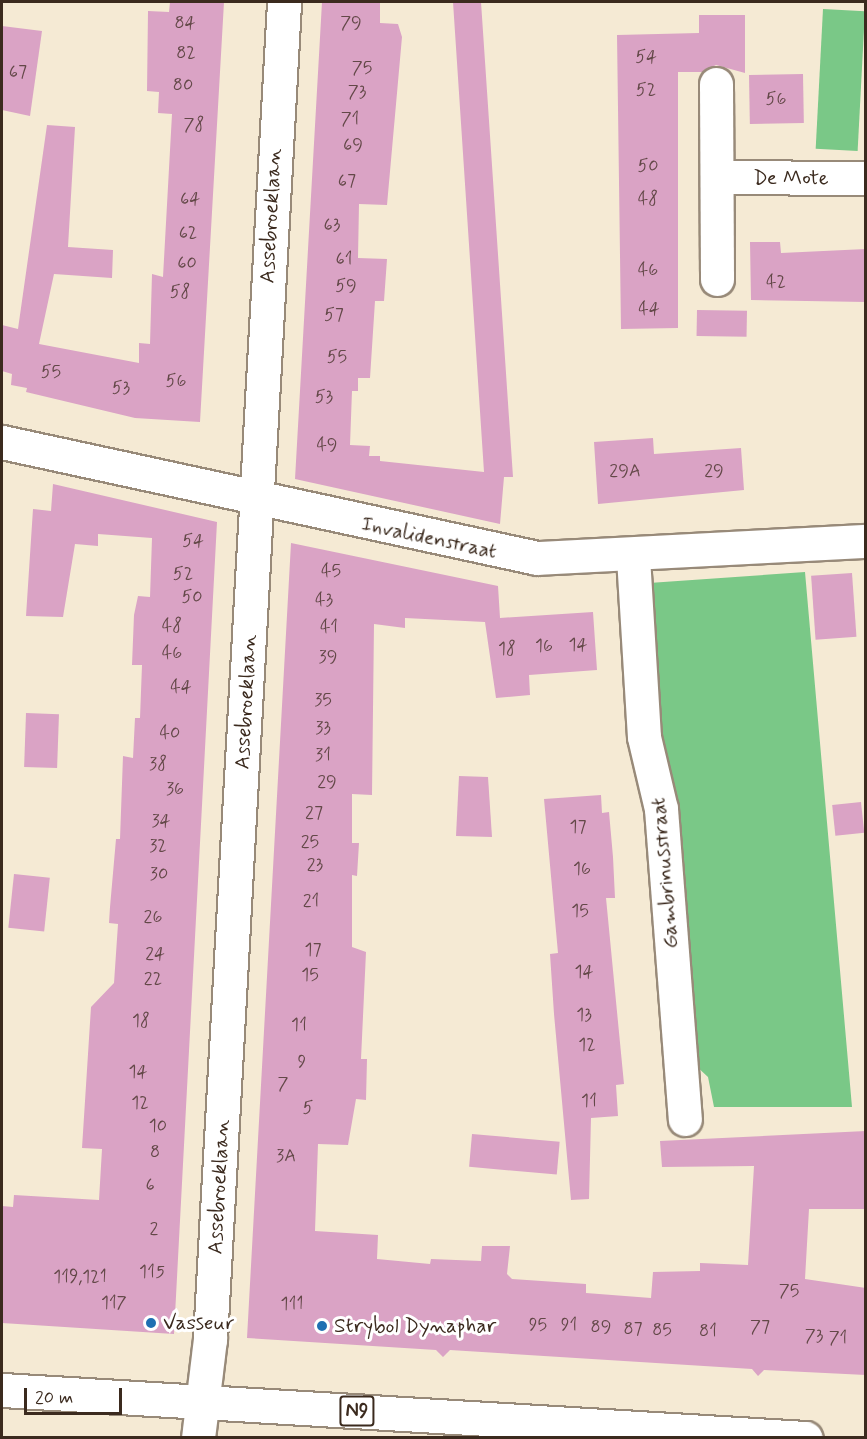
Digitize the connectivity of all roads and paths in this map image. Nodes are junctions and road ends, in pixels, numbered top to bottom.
1 (284, 2) edge
2 (717, 84) dead end
3 (717, 177) junction
4 (866, 178) edge
5 (717, 279) dead end
6 (2, 442) edge
7 (258, 502) junction
8 (866, 541) edge
9 (633, 557) junction
10 (685, 1119) dead end
11 (2, 1390) edge
12 (204, 1402) junction
13 (198, 1437) edge
14 (806, 1437) edge

1 - 7 street, Assebroeklaan
2 - 3 street
3 - 4 street, De Mote
3 - 5 street
6 - 7 street, Invalidenstraat
7 - 9 street, Invalidenstraat
7 - 12 street, Assebroeklaan
8 - 9 street, Invalidenstraat
9 - 10 street, Gambrinusstraat
11 - 12 street, N9
12 - 13 street, Assebroeklaan
12 - 14 street, N9

